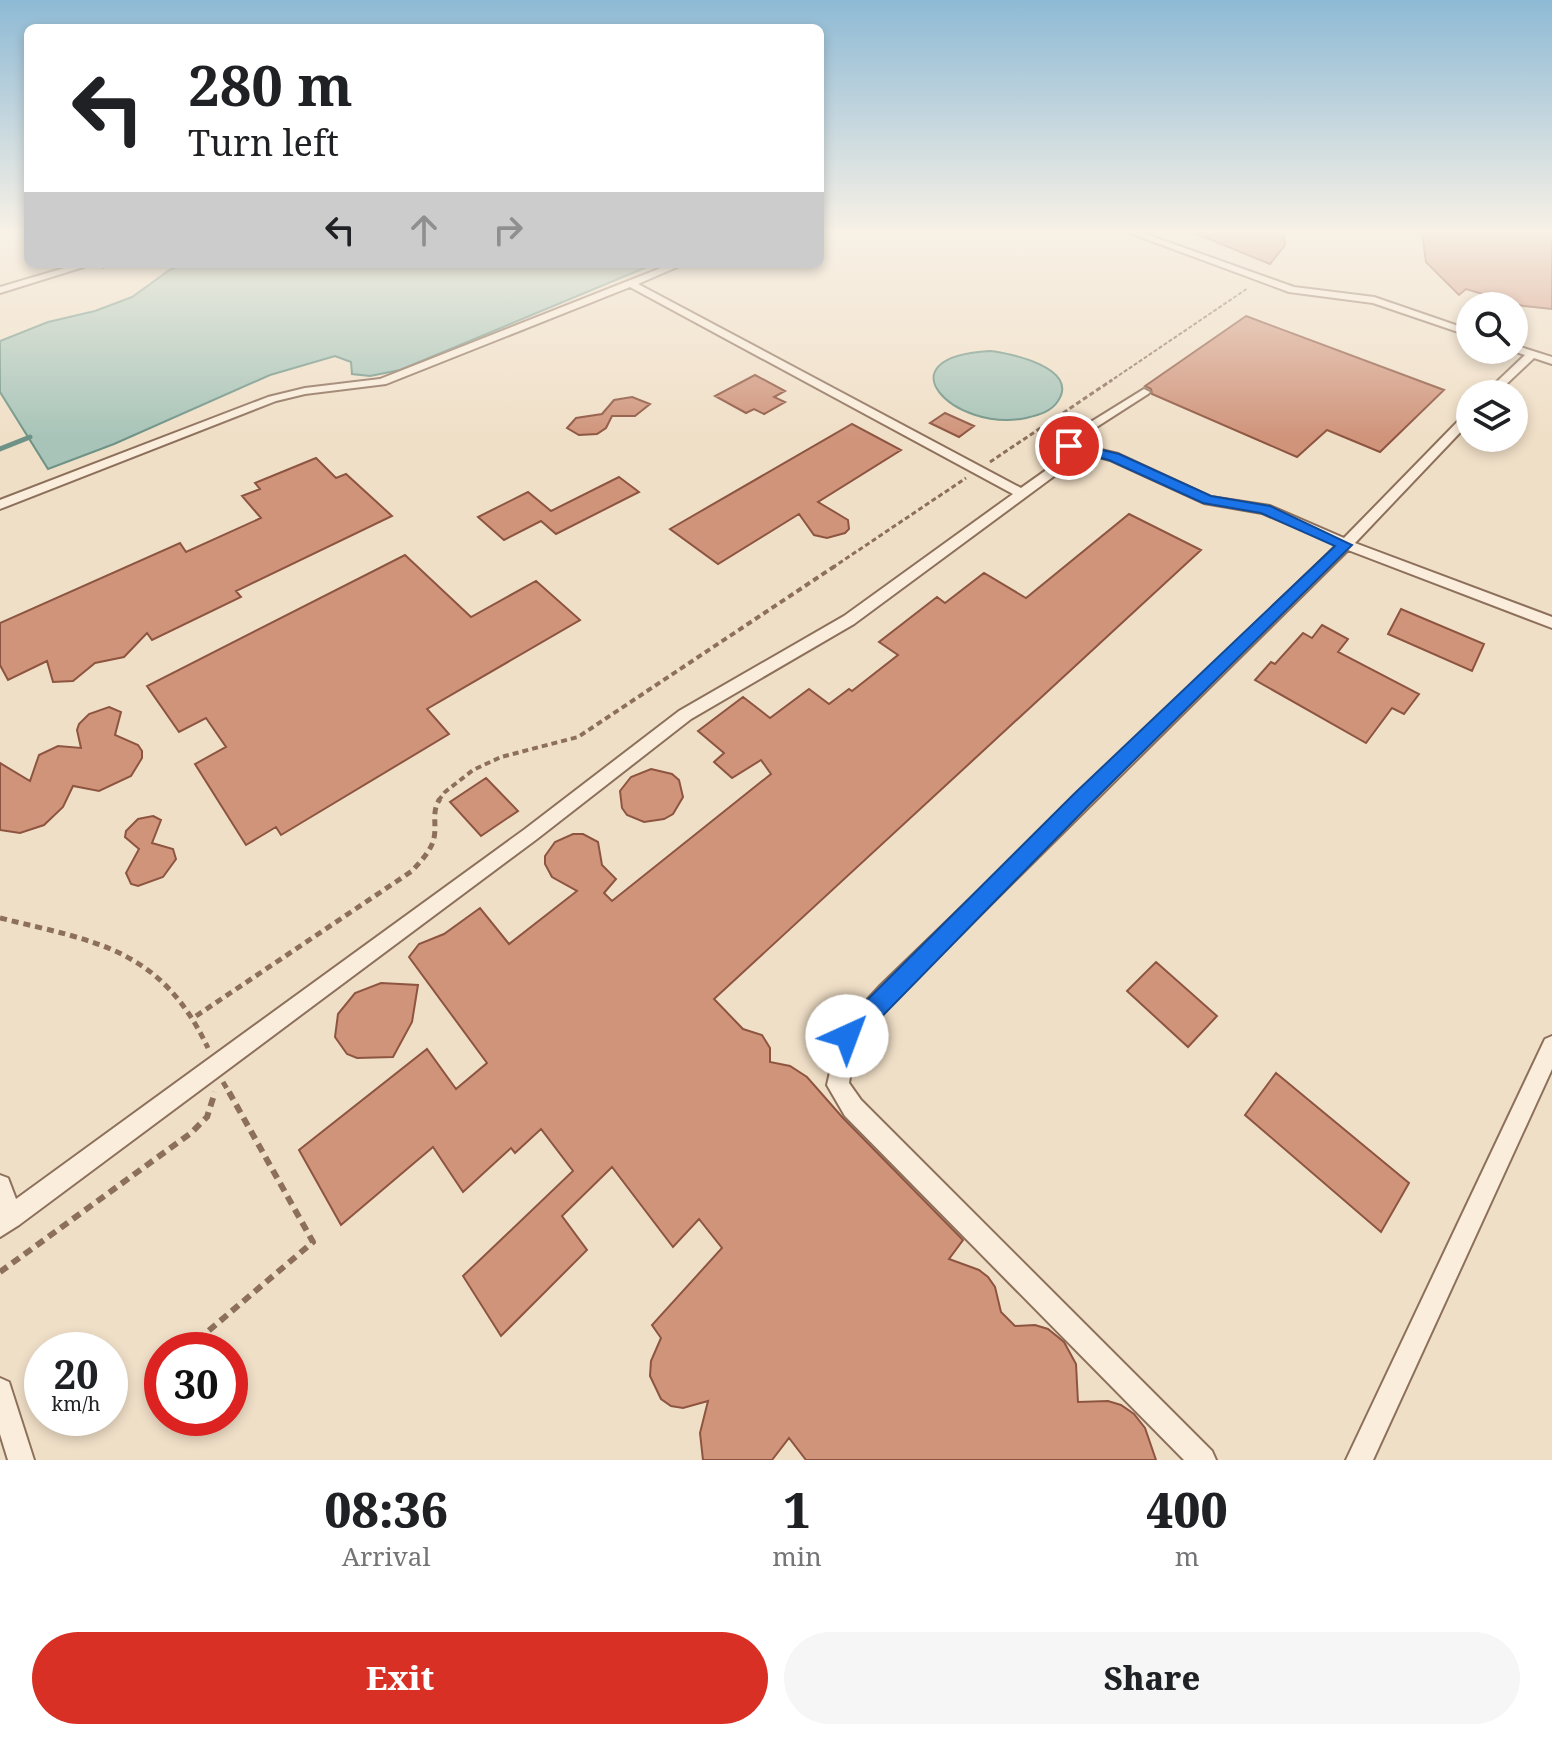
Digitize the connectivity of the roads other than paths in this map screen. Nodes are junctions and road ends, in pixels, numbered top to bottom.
1 (591, 300) edge
2 (662, 300) edge
3 (1374, 300) edge
4 (1456, 328) edge
5 (1528, 353) edge
6 (1532, 354) junction
7 (1552, 361) edge
8 (1505, 380) edge
9 (1144, 392) dead end
10 (1456, 430) edge
11 (1069, 446) junction
12 (1022, 494) junction
13 (0, 505) edge
14 (1345, 545) junction
15 (1552, 623) edge
16 (1552, 1046) edge
17 (0, 1186) edge
18 (6, 1221) edge
19 (0, 1391) edge
20 (21, 1460) edge
21 (1203, 1460) edge
22 (1359, 1460) edge

1 - 13 street
2 - 12 street
3 - 4 street
5 - 6 street
6 - 7 street
6 - 8 street
9 - 11 street
10 - 14 street
11 - 12 street
11 - 14 street
12 - 18 street
14 - 15 street
14 - 21 street
16 - 22 street
17 - 18 street
19 - 20 street

